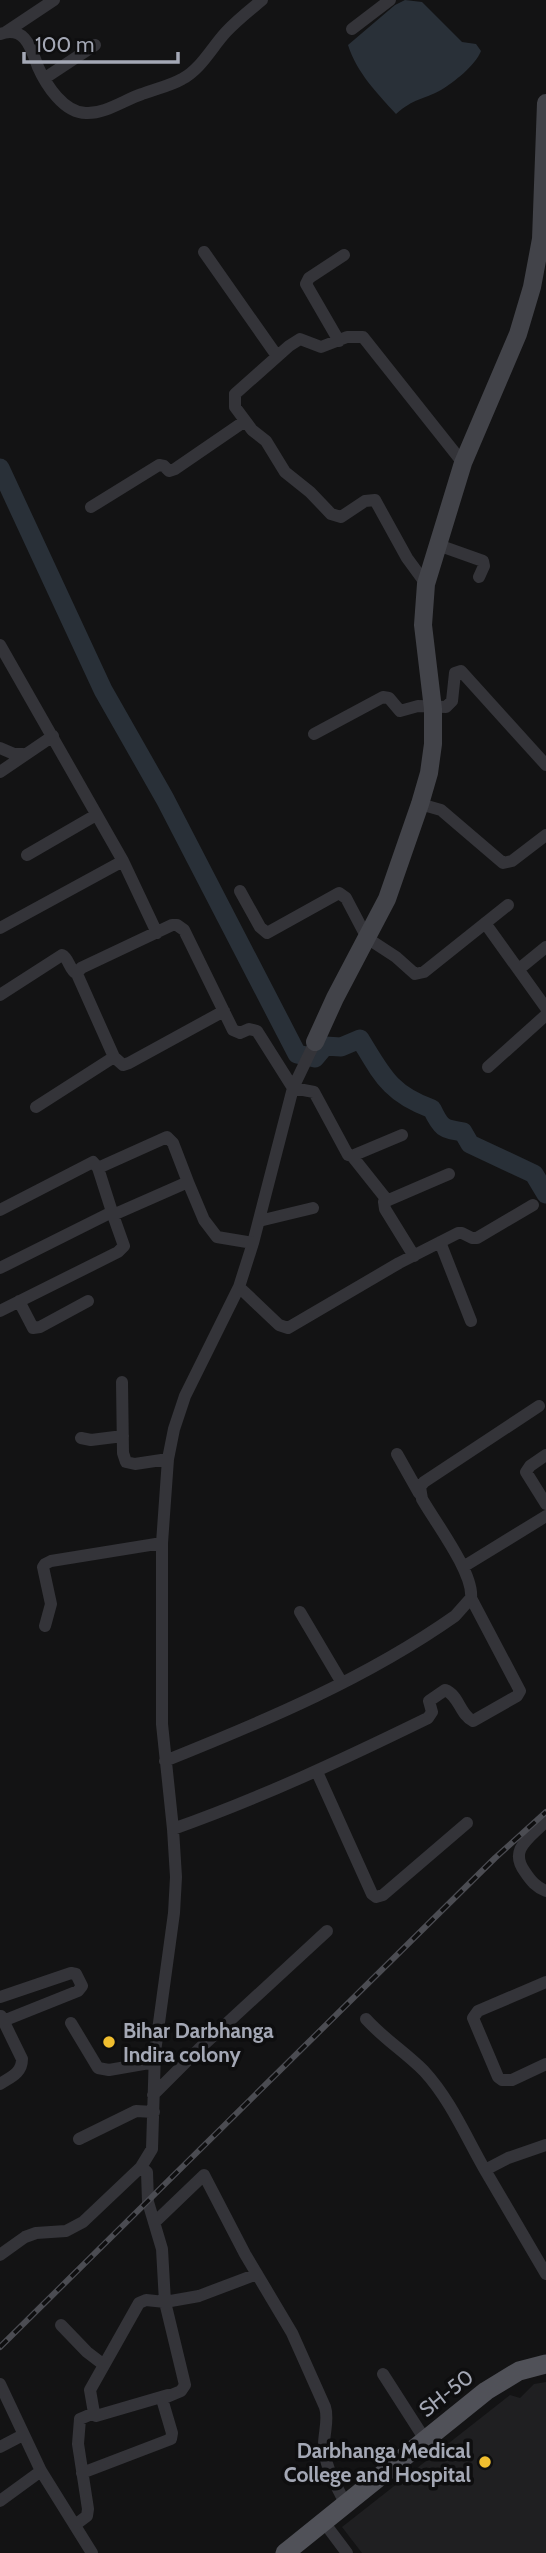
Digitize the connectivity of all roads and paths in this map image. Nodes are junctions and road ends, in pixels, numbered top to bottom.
1 (54, 0) edge
2 (262, 0) edge
3 (390, 0) edge
4 (352, 29) dead end
5 (3, 33) edge
6 (95, 45) dead end
7 (44, 78) junction
8 (546, 103) edge
9 (204, 252) dead end
10 (344, 255) dead end
11 (339, 341) junction
12 (277, 356) junction
13 (245, 421) junction
14 (463, 463) junction
15 (91, 507) dead end
16 (438, 545) junction
17 (479, 577) dead end
18 (426, 584) junction
19 (0, 645) edge
20 (433, 709) junction
21 (314, 734) dead end
22 (53, 736) junction
23 (0, 748) edge
24 (23, 754) junction
25 (546, 765) edge
26 (0, 772) edge
27 (420, 804) junction
28 (96, 815) junction
29 (544, 841) edge
30 (27, 855) dead end
31 (123, 861) junction
32 (240, 891) dead end
33 (508, 905) dead end
34 (485, 923) junction
35 (0, 928) edge
36 (157, 933) junction
37 (368, 938) junction
38 (546, 947) edge
39 (519, 969) junction
40 (77, 974) junction
41 (0, 995) edge
42 (546, 1007) edge
43 (224, 1011) junction
44 (546, 1015) edge
45 (311, 1051) joint
46 (114, 1057) junction
47 (488, 1067) dead end
48 (292, 1088) junction
49 (36, 1107) dead end
50 (402, 1135) dead end
51 (352, 1156) junction
52 (98, 1168) junction
53 (449, 1174) dead end
54 (188, 1182) junction
55 (387, 1200) junction
56 (533, 1205) dead end
57 (313, 1208) dead end
58 (0, 1210) edge
59 (113, 1214) junction
60 (259, 1221) junction
61 (440, 1242) junction
62 (253, 1243) junction
63 (414, 1256) junction
64 (0, 1268) edge
65 (239, 1287) junction
66 (19, 1301) junction
67 (89, 1301) dead end
68 (0, 1311) edge
69 (471, 1321) dead end
70 (122, 1382) dead end
71 (539, 1406) dead end
72 (123, 1436) junction
73 (81, 1438) dead end
74 (397, 1454) dead end
75 (546, 1455) edge
76 (168, 1459) junction
77 (419, 1493) junction
78 (546, 1504) edge
79 (546, 1516) edge
80 (162, 1542) junction
81 (463, 1567) junction
82 (471, 1598) junction
83 (300, 1612) dead end
84 (45, 1626) dead end
85 (342, 1684) junction
86 (165, 1761) junction
87 (317, 1772) junction
88 (546, 1821) edge
89 (467, 1823) dead end
90 (173, 1829) junction
91 (546, 1891) edge
92 (327, 1931) dead end
93 (546, 1982) edge
94 (0, 1997) edge
95 (2, 2018) edge
96 (366, 2019) dead end
97 (71, 2023) dead end
98 (155, 2062) junction
99 (546, 2064) edge
100 (0, 2084) edge
101 (153, 2095) junction
102 (154, 2112) junction
103 (79, 2139) dead end
104 (546, 2146) edge
105 (141, 2167) junction
106 (485, 2170) junction
107 (155, 2222) junction
108 (0, 2255) edge
109 (257, 2274) junction
110 (546, 2274) edge
111 (165, 2302) junction
112 (61, 2325) dead end
113 (546, 2364) edge
114 (104, 2365) junction
115 (383, 2374) dead end
116 (0, 2384) edge
117 (168, 2395) junction
118 (96, 2416) dead end
119 (23, 2435) junction
120 (425, 2438) junction
121 (0, 2447) edge
122 (41, 2472) junction
123 (82, 2473) junction
124 (0, 2501) edge
125 (345, 2503) junction
126 (323, 2521) junction
127 (75, 2525) junction
128 (92, 2553) edge
129 (285, 2553) edge
130 (347, 2553) edge

1 - 5 street
2 - 7 street
3 - 4 street
5 - 7 street
6 - 7 street
8 - 14 street
9 - 12 street
10 - 11 street
11 - 12 street
11 - 14 street
12 - 13 street
13 - 15 street
13 - 18 street
14 - 16 street
16 - 17 street
16 - 18 street
18 - 20 street
19 - 22 street
20 - 21 street
20 - 25 street
20 - 27 street
22 - 24 street
22 - 28 street
23 - 24 street
24 - 26 street
27 - 29 street
27 - 37 street
28 - 30 street
28 - 31 street
31 - 35 street
31 - 36 street
32 - 37 street
33 - 34 street
34 - 37 street
34 - 39 street
36 - 40 street
36 - 43 street
37 - 45 street
38 - 39 street
39 - 42 street
40 - 41 street
40 - 46 street
43 - 46 street
43 - 48 street
44 - 47 street
45 - 48 street
46 - 49 street
48 - 51 street
48 - 60 street
50 - 51 street
51 - 55 street
52 - 54 street
52 - 58 street
52 - 59 street
53 - 55 street
54 - 59 street
54 - 62 street
55 - 63 street
56 - 61 street
57 - 60 street
59 - 64 street
59 - 66 street
60 - 62 street
61 - 63 street
61 - 69 street
62 - 65 street
63 - 65 street
65 - 76 street
66 - 67 street
66 - 68 street
70 - 72 street
71 - 77 street
72 - 73 street
72 - 76 street
74 - 77 street
75 - 78 street
76 - 80 street
77 - 81 street
79 - 81 street
80 - 84 street
80 - 86 street
81 - 82 street
82 - 85 street
82 - 87 street
83 - 85 street
85 - 86 street
86 - 90 street
87 - 89 street
87 - 90 street
88 - 91 street
90 - 98 street
92 - 101 street
93 - 99 street
94 - 95 street
95 - 100 street
96 - 106 street
97 - 98 street
98 - 101 street
101 - 102 street
102 - 103 street
102 - 105 street
104 - 106 street
105 - 107 street
105 - 108 street
106 - 110 street
107 - 109 street
107 - 111 street
109 - 111 street
109 - 125 street
111 - 114 street
111 - 117 street
112 - 114 street
113 - 120 main road, SH-50
114 - 123 street
115 - 120 street
116 - 119 street
117 - 118 street
117 - 123 street
119 - 121 street
119 - 122 street
120 - 125 main road, SH-50
122 - 124 street
122 - 127 street
123 - 127 street
125 - 126 main road, SH-50
126 - 129 main road, SH-50
126 - 130 street
127 - 128 street

